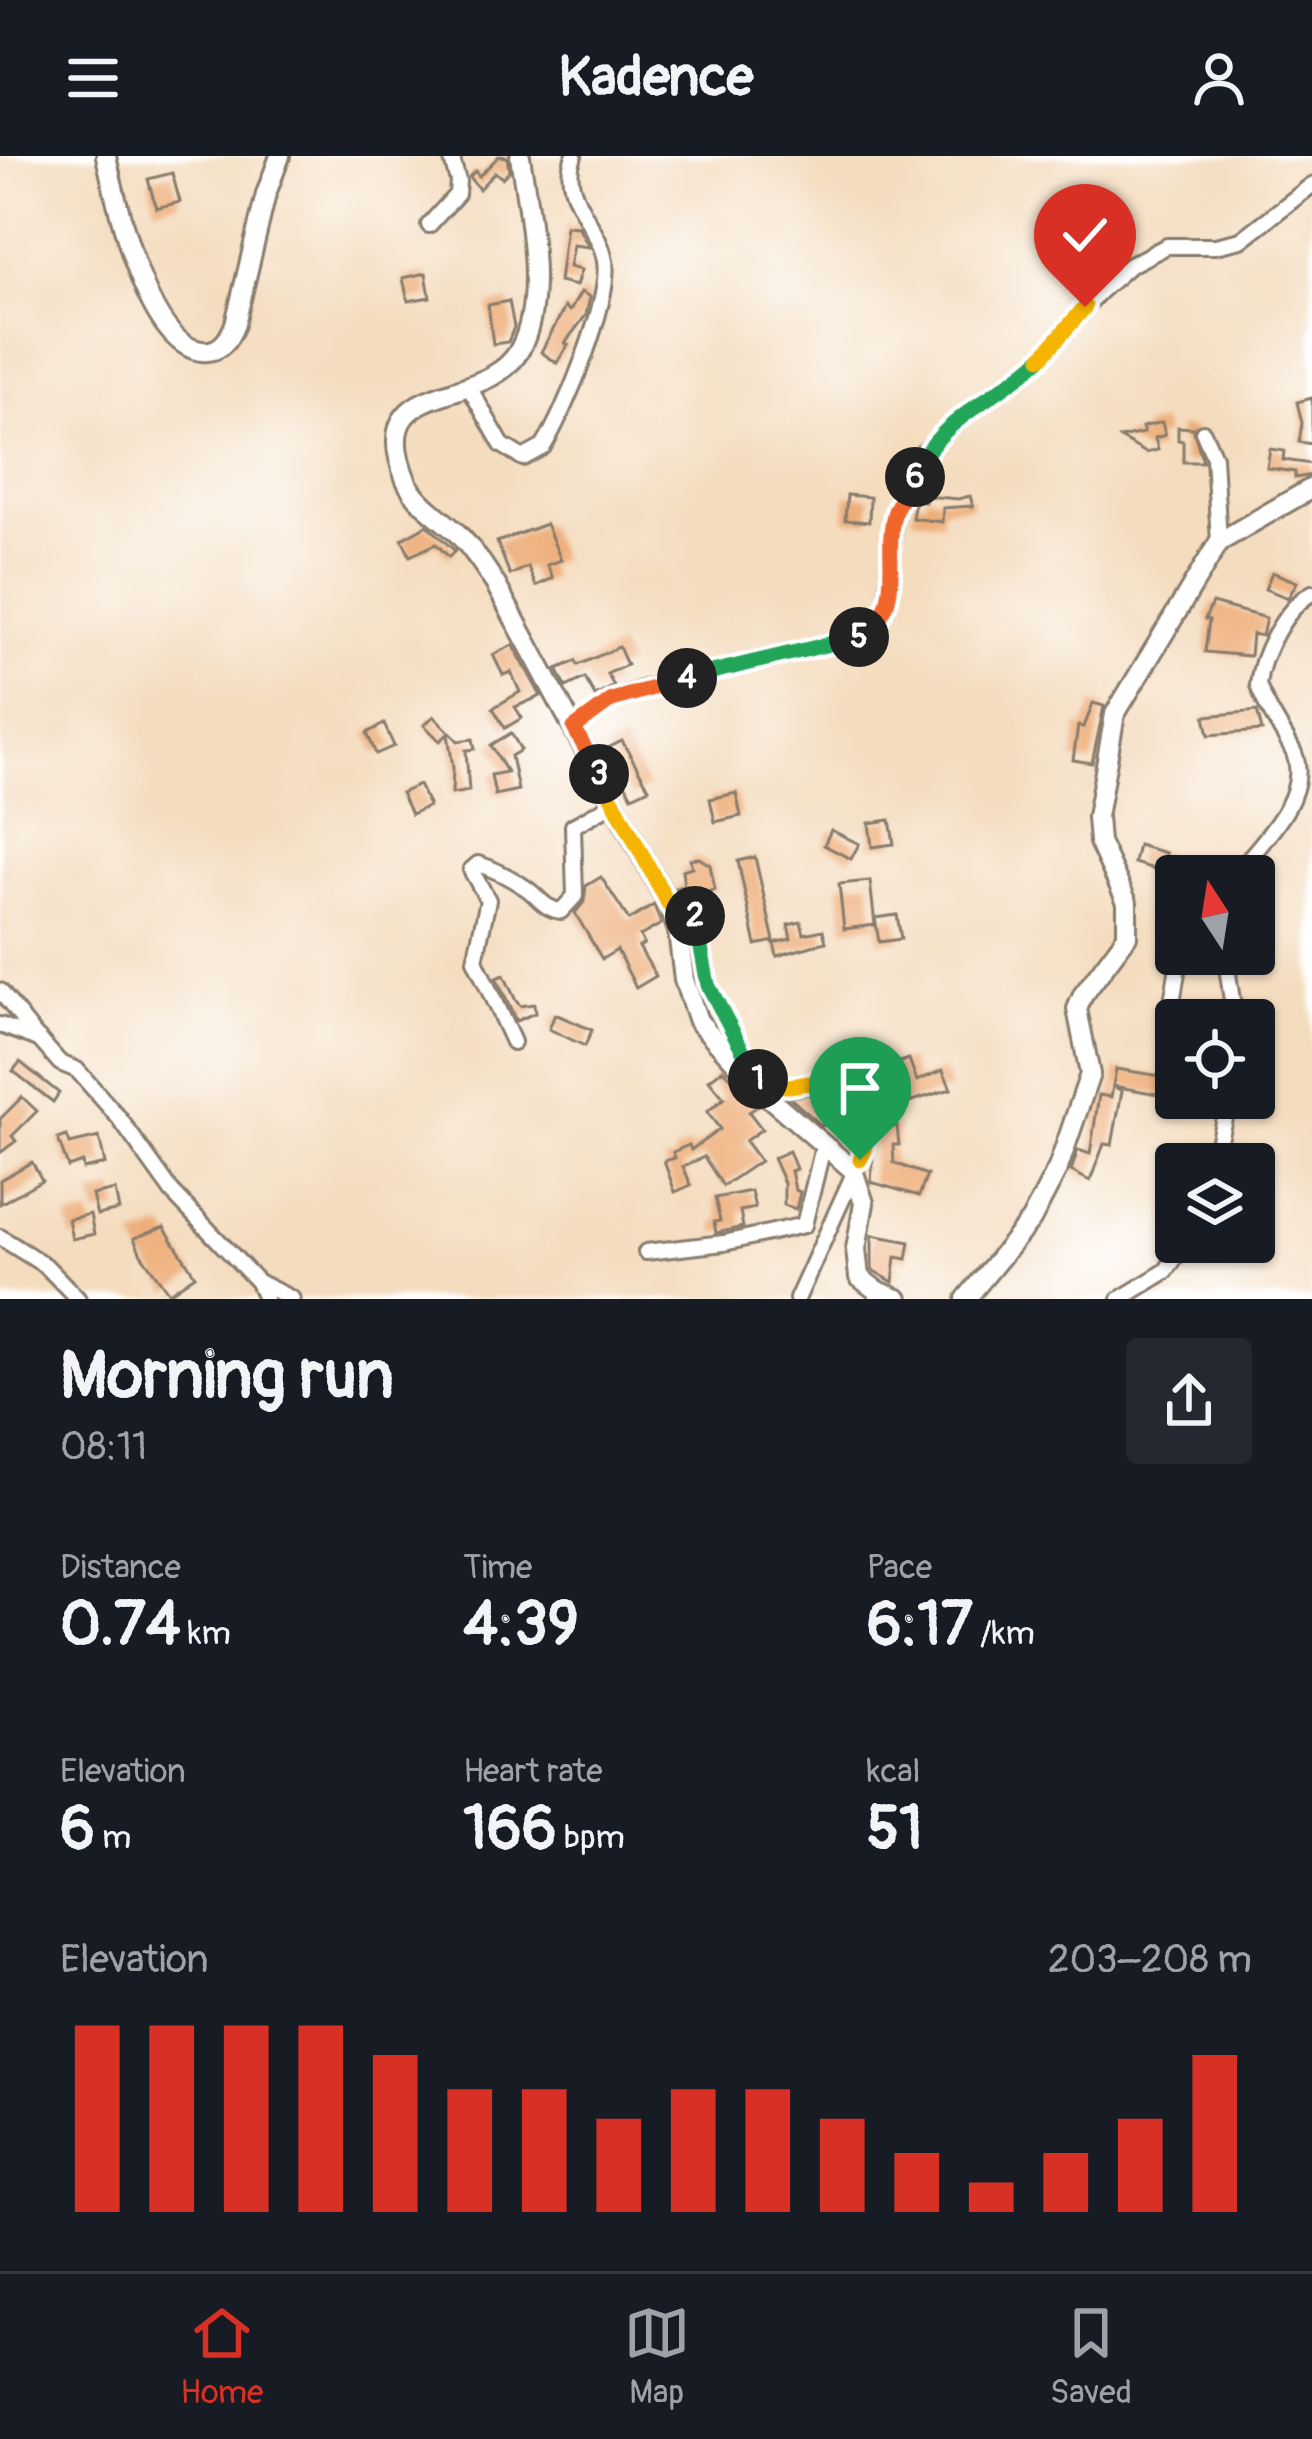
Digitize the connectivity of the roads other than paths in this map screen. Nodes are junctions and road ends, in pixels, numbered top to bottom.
1 (106, 156) edge
2 (280, 156) edge
3 (451, 156) edge
4 (520, 156) edge
5 (574, 156) edge
6 (1312, 185) edge
7 (429, 225) dead end
8 (469, 387) junction
9 (1203, 432) dead end
10 (1312, 488) edge
11 (1219, 542) junction
12 (1312, 593) edge
13 (574, 728) junction
14 (614, 803) junction
15 (1252, 855) edge
16 (669, 905) junction
17 (0, 992) edge
18 (0, 1025) edge
19 (38, 1039) junction
20 (513, 1042) dead end
21 (823, 1147) junction
22 (853, 1170) junction
23 (0, 1237) edge
24 (646, 1252) dead end
25 (1172, 1263) edge
26 (258, 1282) junction
27 (78, 1299) edge
28 (265, 1299) edge
29 (292, 1299) edge
30 (797, 1299) edge
31 (898, 1299) edge
32 (966, 1299) edge
33 (1120, 1299) edge

1 - 2 street
3 - 7 street
4 - 8 street
5 - 8 street
6 - 13 street
8 - 13 street
9 - 11 street
10 - 11 street
11 - 32 street
12 - 15 street
13 - 14 street
14 - 16 street
14 - 20 street
16 - 21 street
16 - 22 street
17 - 19 street
18 - 19 street
19 - 26 street
21 - 22 street
21 - 24 street
22 - 30 street
22 - 31 street
23 - 27 street
25 - 33 street
26 - 28 street
26 - 29 street

